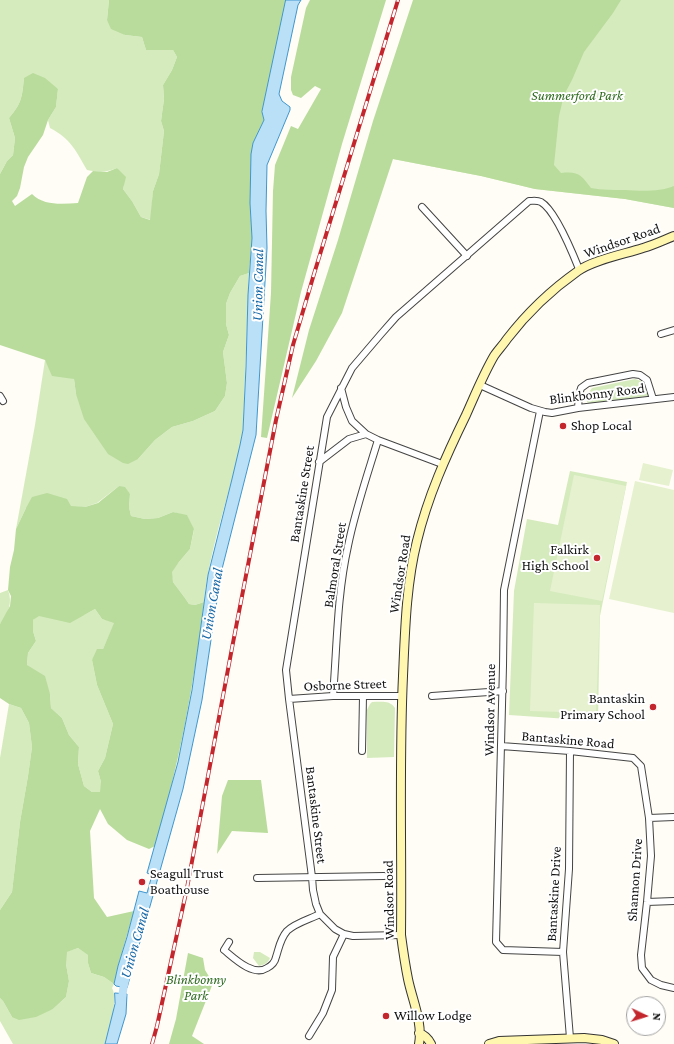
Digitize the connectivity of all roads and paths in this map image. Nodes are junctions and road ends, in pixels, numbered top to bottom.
1 (422, 207) dead end
2 (674, 236) edge
3 (467, 256) junction
4 (579, 270) junction
5 (674, 330) edge
6 (661, 334) dead end
7 (480, 385) junction
8 (341, 388) junction
9 (674, 397) edge
10 (653, 399) junction
11 (578, 408) junction
12 (540, 411) junction
13 (366, 434) junction
14 (378, 440) junction
15 (319, 462) junction
16 (442, 464) junction
17 (503, 691) junction
18 (333, 696) junction
19 (363, 696) junction
20 (402, 696) junction
21 (432, 696) dead end
22 (289, 699) junction
23 (501, 746) junction
24 (362, 750) dead end
25 (570, 752) junction
26 (633, 758) joint
27 (674, 817) edge
28 (649, 818) junction
29 (384, 876) dead end
30 (312, 877) junction
31 (257, 878) dead end
32 (674, 901) edge
33 (647, 902) junction
34 (320, 914) junction
35 (344, 934) junction
36 (401, 935) junction
37 (229, 942) dead end
38 (563, 952) junction
39 (674, 988) edge
40 (419, 1033) junction
41 (309, 1036) dead end
42 (570, 1038) junction
43 (418, 1044) edge
44 (431, 1044) edge
45 (489, 1044) edge
46 (614, 1044) edge

1 - 3 street
2 - 4 street, Windsor Road
3 - 4 street, Bantaskine Street
3 - 8 street, Bantaskine Street
4 - 7 street, Windsor Road
5 - 6 street
7 - 12 street, Blinkbonny Road
7 - 16 street, Windsor Road
8 - 13 street
8 - 15 street, Bantaskine Street
9 - 10 street, Blinkbonny Road
10 - 11 street, Blinkbonny Road
10 - 11 street
11 - 12 street, Blinkbonny Road
12 - 17 street, Windsor Avenue
13 - 14 street
13 - 15 street
14 - 16 street
14 - 18 street, Balmoral Street
15 - 22 street, Bantaskine Street
16 - 20 street, Windsor Road
17 - 21 street
17 - 23 street, Windsor Avenue
18 - 19 street, Osborne Street
18 - 22 street, Osborne Street
19 - 20 street, Osborne Street
19 - 24 street
20 - 36 street, Windsor Road
22 - 30 street, Bantaskine Street
23 - 25 street, Bantaskine Road
23 - 38 street, Windsor Avenue
25 - 26 street, Bantaskine Road
25 - 38 street, Bantaskine Drive
26 - 28 street, Shannon Drive
27 - 28 street
28 - 33 street, Shannon Drive
29 - 30 street
30 - 31 street
30 - 34 street, Bantaskine Street
32 - 33 street
33 - 39 street, Shannon Drive
34 - 35 street
34 - 37 street
35 - 36 street
35 - 41 street
36 - 40 street, Windsor Road
38 - 42 street, Bantaskine Drive
40 - 43 street, Windsor Road
40 - 44 street
42 - 45 street
42 - 46 street

